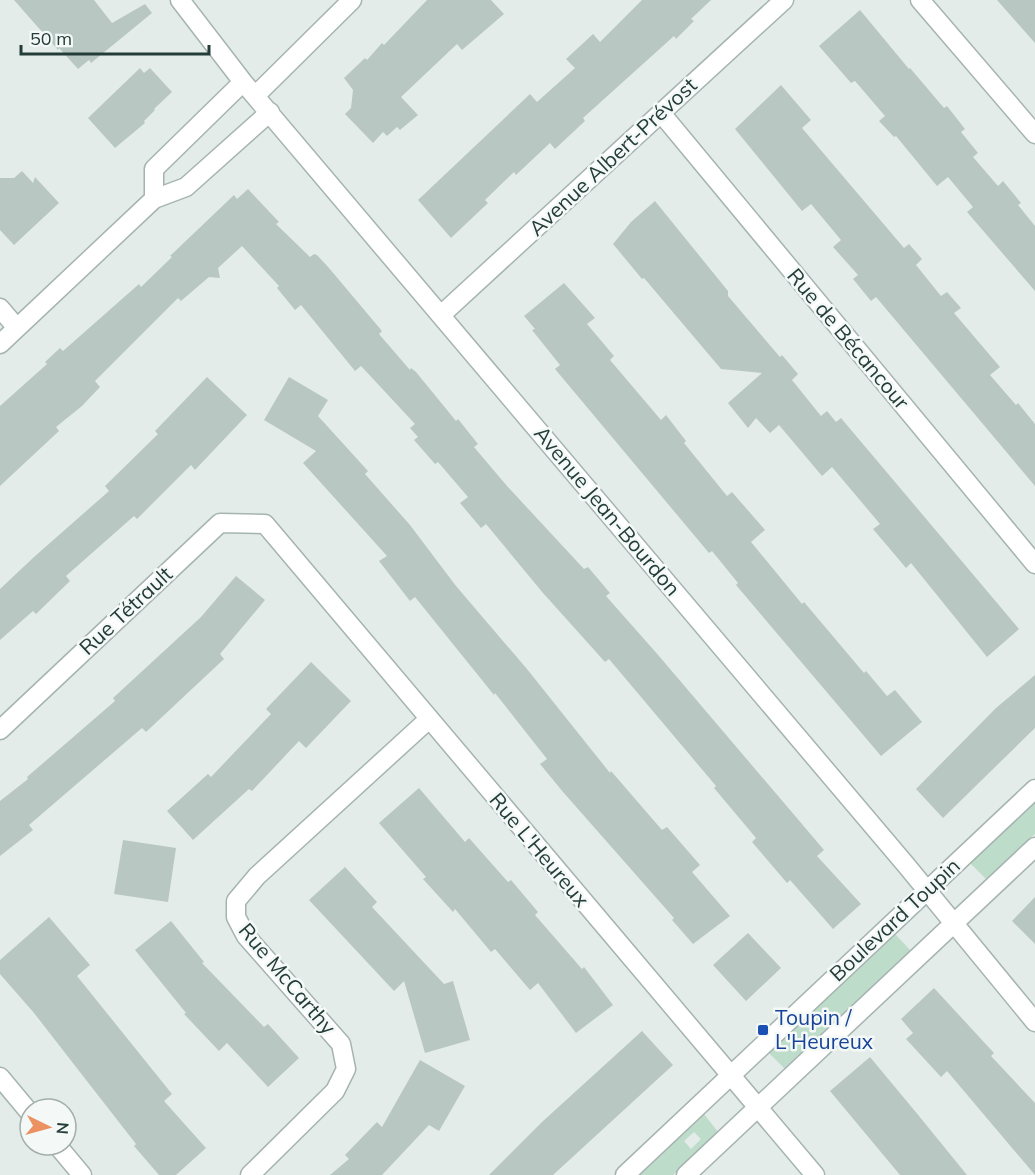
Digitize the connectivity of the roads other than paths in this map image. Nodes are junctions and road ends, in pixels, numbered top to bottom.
1 (180, 0) edge
2 (352, 0) edge
3 (784, 0) edge
4 (921, 0) edge
5 (249, 89) junction
6 (270, 112) junction
7 (661, 113) junction
8 (1035, 134) edge
9 (154, 199) junction
10 (0, 308) edge
11 (441, 315) junction
12 (17, 328) junction
13 (0, 344) edge
14 (264, 524) joint
15 (1035, 564) edge
16 (429, 719) junction
17 (0, 730) edge
18 (1035, 789) edge
19 (1035, 847) edge
20 (926, 890) junction
21 (952, 922) junction
22 (1035, 1022) edge
23 (731, 1076) junction
24 (0, 1077) edge
25 (18, 1099) edge
26 (759, 1108) junction
27 (67, 1157) edge
28 (82, 1175) edge
29 (250, 1175) edge
30 (625, 1175) edge
31 (686, 1175) edge
32 (815, 1175) edge

1 - 5 street, Avenue Jean-Bourdon
2 - 5 street
3 - 7 street, Avenue Albert-Prévost
4 - 8 street
5 - 6 street, Avenue Jean-Bourdon
5 - 9 street
6 - 9 street
6 - 11 street, Avenue Jean-Bourdon
7 - 11 street, Avenue Albert-Prévost
7 - 15 street, Rue de Bécancour
9 - 12 street
10 - 12 street
11 - 20 street, Avenue Jean-Bourdon
12 - 13 street
14 - 16 street, Rue L'Heureux
14 - 17 street, Rue Tétrault
16 - 23 street, Rue L'Heureux
16 - 29 street, Rue McCarthy
18 - 20 street, Boulevard Toupin
19 - 21 street, Boulevard Toupin
20 - 21 street, Avenue Jean-Bourdon
20 - 23 street, Boulevard Toupin
21 - 22 street, Avenue Jean-Bourdon
21 - 26 street, Boulevard Toupin
23 - 26 street, Rue L'Heureux
23 - 30 street, Boulevard Toupin
24 - 25 street
26 - 31 street, Boulevard Toupin
26 - 32 street, Rue L'Heureux
27 - 28 street

